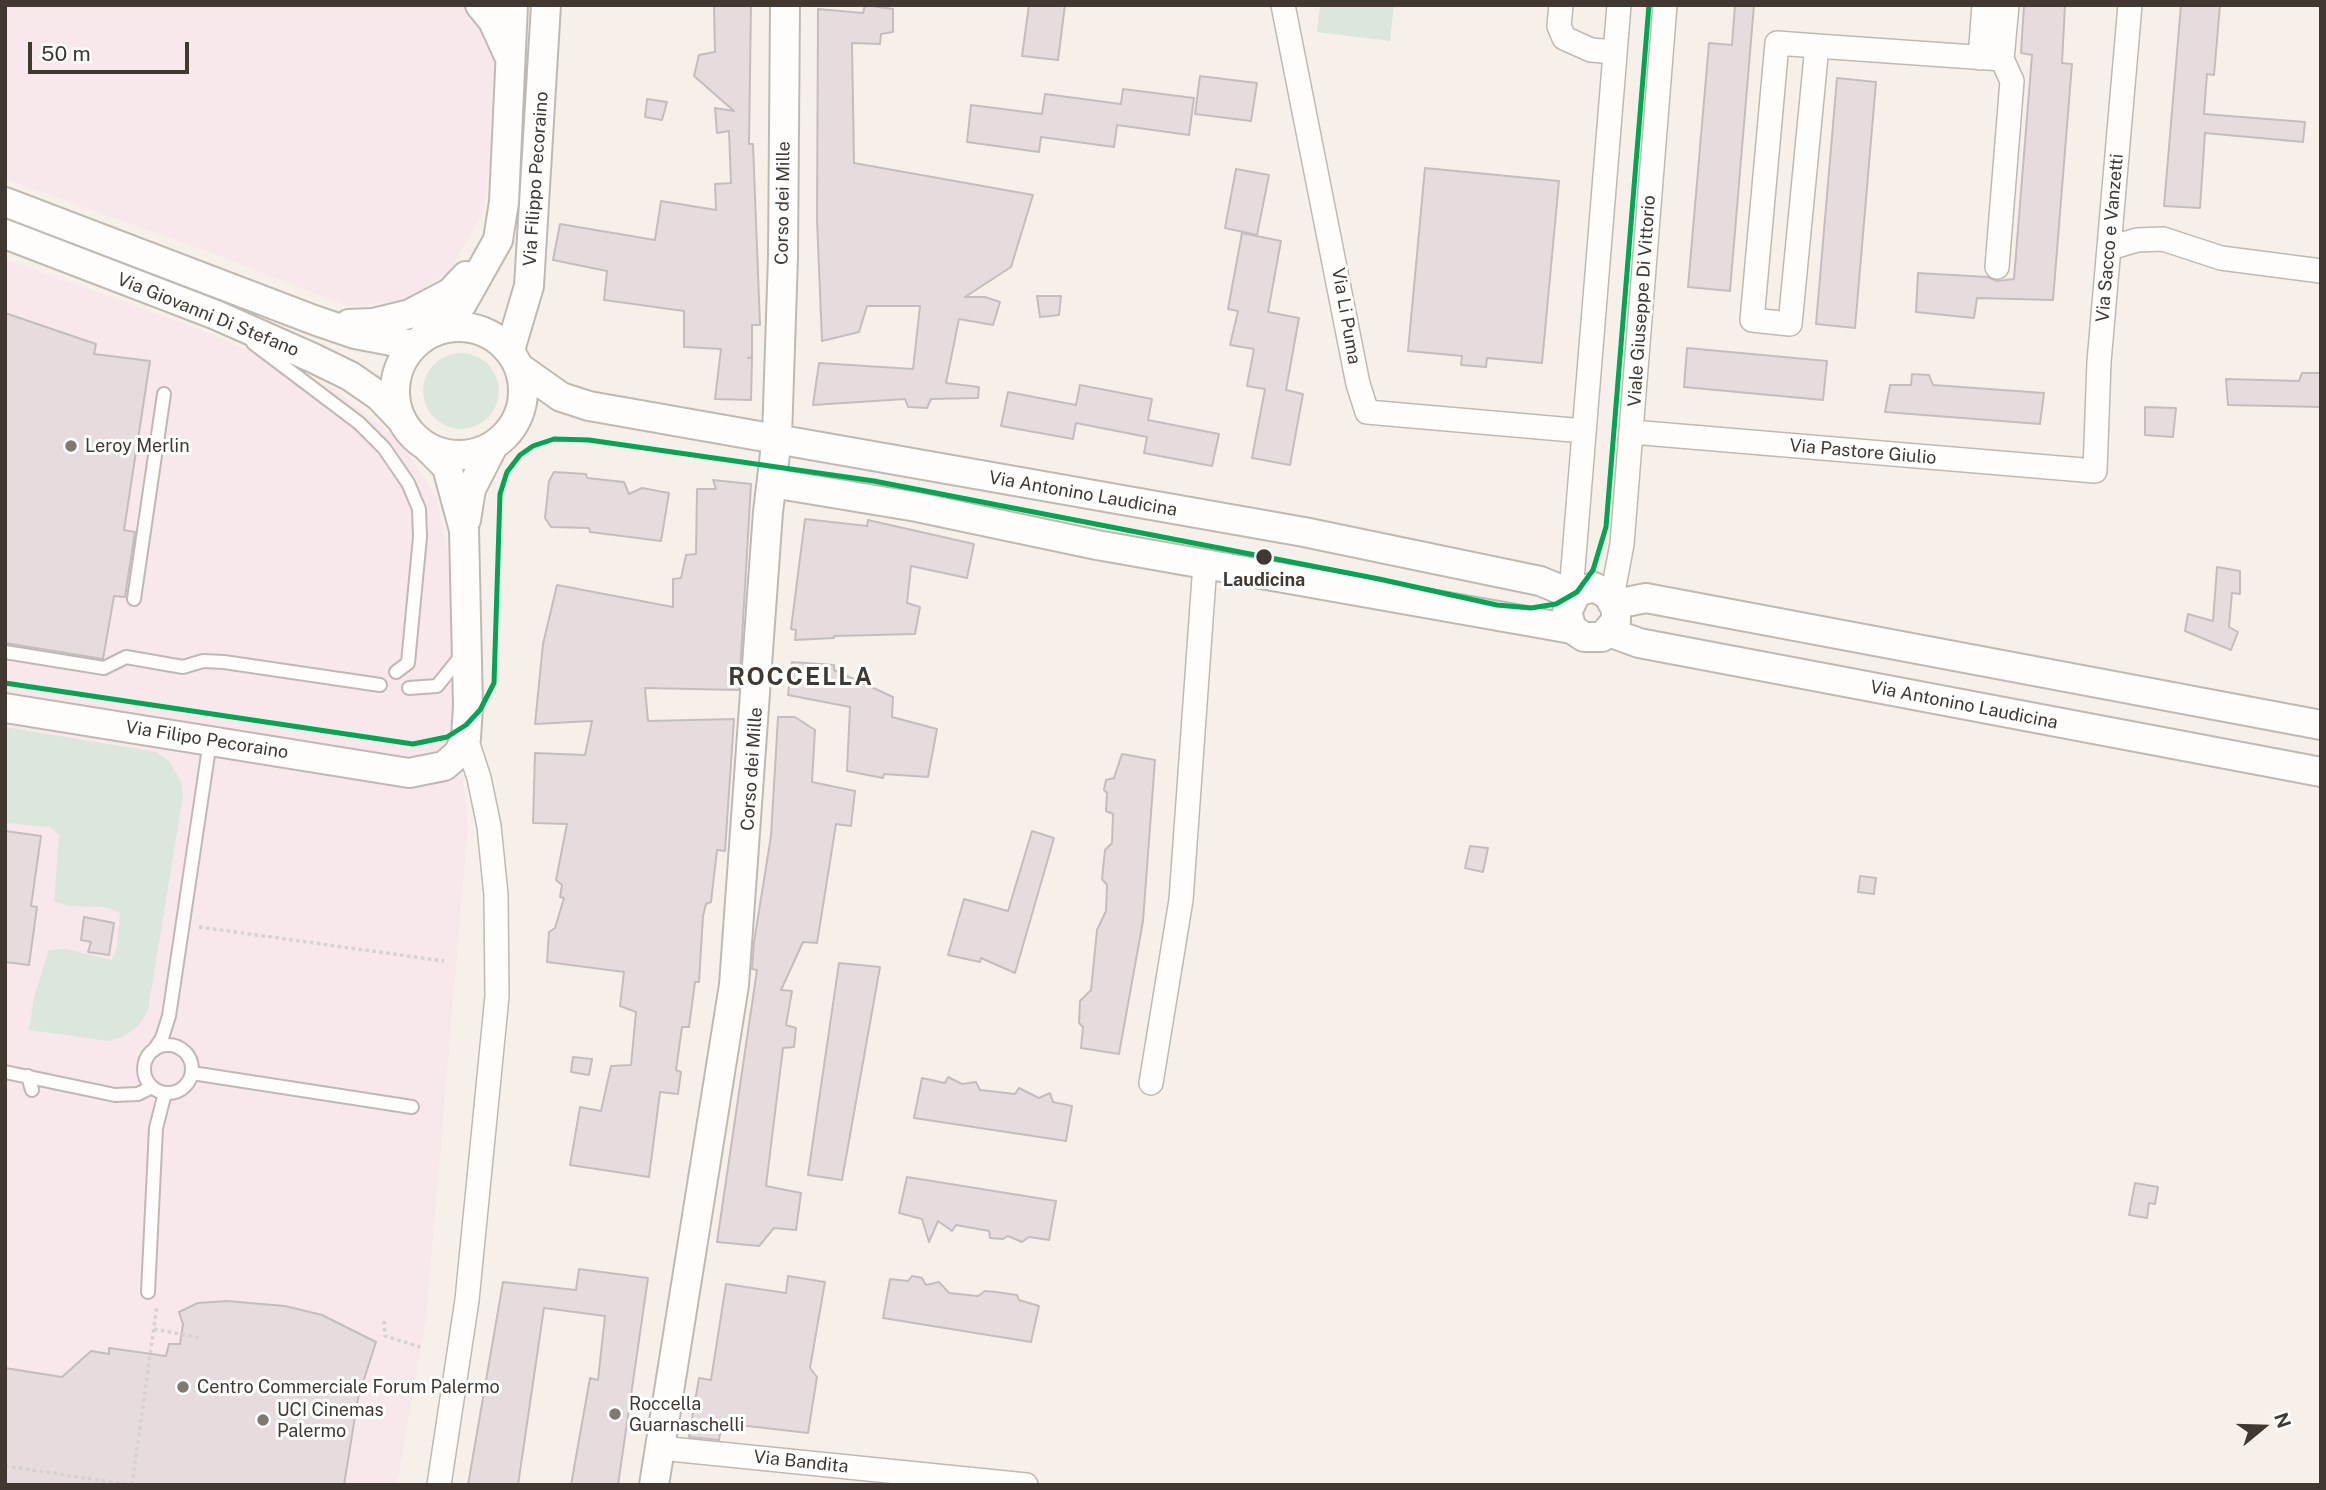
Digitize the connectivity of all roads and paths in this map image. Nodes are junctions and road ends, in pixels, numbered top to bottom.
1 (480, 5) edge
2 (513, 5) edge
3 (546, 5) edge
4 (785, 5) edge
5 (1283, 5) edge
6 (1561, 5) edge
7 (1619, 5) edge
8 (1665, 5) edge
9 (1984, 5) edge
10 (2007, 5) edge
11 (2130, 5) edge
12 (1817, 46) junction
13 (1615, 51) junction
14 (1991, 58) junction
15 (510, 60) junction
16 (5, 202) edge
17 (501, 224) junction
18 (5, 234) edge
19 (2110, 248) junction
20 (1997, 267) dead end
21 (2321, 271) edge
22 (216, 315) junction
23 (331, 326) junction
24 (423, 338) junction
25 (515, 359) junction
26 (164, 394) dead end
27 (589, 406) junction
28 (399, 416) junction
29 (517, 420) junction
30 (1584, 431) junction
31 (1632, 432) junction
32 (777, 438) junction
33 (492, 446) junction
34 (428, 448) junction
35 (2095, 471) joint
36 (772, 483) junction
37 (464, 530) junction
38 (1205, 564) junction
39 (1576, 594) junction
40 (134, 599) dead end
41 (1612, 611) junction
42 (1572, 629) junction
43 (467, 647) junction
44 (5, 652) edge
45 (396, 672) dead end
46 (380, 685) dead end
47 (409, 688) dead end
48 (5, 708) edge
49 (2321, 724) edge
50 (466, 738) junction
51 (210, 740) junction
52 (2321, 772) edge
53 (194, 926) dead end
54 (444, 961) dead end
55 (169, 1016) junction
56 (178, 1047) junction
57 (154, 1050) junction
58 (5, 1072) edge
59 (192, 1073) junction
60 (28, 1076) junction
61 (150, 1083) junction
62 (1151, 1083) dead end
63 (32, 1090) dead end
64 (165, 1093) junction
65 (412, 1107) dead end
66 (148, 1292) dead end
67 (157, 1302) dead end
68 (384, 1321) dead end
69 (154, 1329) junction
70 (201, 1338) dead end
71 (420, 1347) dead end
72 (660, 1448) junction
73 (5, 1466) edge
74 (132, 1485) edge
75 (439, 1485) edge
76 (654, 1485) edge
77 (1026, 1485) edge

1 - 15 street
2 - 15 street, Via Filippo Pecoraino
3 - 25 street, Via Filippo Pecoraino
4 - 32 street, Corso dei Mille
5 - 30 street, Via Li Puma
6 - 13 street
7 - 13 street
8 - 31 street, Viale Giuseppe Di Vittorio
9 - 14 street
10 - 14 street
11 - 19 street, Via Sacco e Vanzetti
12 - 12 street
12 - 14 street
13 - 30 street
14 - 20 street
15 - 17 street, Via Filippo Pecoraino
16 - 23 street, Via Giovanni Di Stefano
17 - 23 street
17 - 24 street, Via Filippo Pecoraino
18 - 22 street, Via Giovanni Di Stefano
19 - 21 street
19 - 35 street, Via Sacco e Vanzetti
22 - 28 street, Via Giovanni Di Stefano
22 - 45 lane
23 - 24 street, Via Giovanni Di Stefano
24 - 25 street
24 - 28 street
25 - 27 street
25 - 29 street
26 - 40 lane
27 - 29 street
27 - 32 street, Via Antonino Laudicina
28 - 34 street
29 - 33 street
30 - 39 street
31 - 35 street, Via Pastore Giulio
31 - 41 street, Viale Giuseppe Di Vittorio
32 - 36 street, Corso dei Mille
32 - 39 street, Via Antonino Laudicina
33 - 34 street
33 - 37 street
34 - 37 street
36 - 38 street
36 - 72 street, Corso dei Mille
37 - 43 street
38 - 42 street
38 - 62 street
39 - 41 street
39 - 42 street
41 - 42 street
41 - 49 street
41 - 52 street, Via Antonino Laudicina
43 - 47 lane
43 - 50 street
44 - 46 lane
48 - 51 street, Via Filipo Pecoraino
50 - 51 street, Via Filipo Pecoraino
50 - 75 street
51 - 55 lane
53 - 54 path
55 - 56 lane
55 - 57 lane
56 - 57 lane
56 - 59 lane
57 - 61 lane
58 - 60 lane
59 - 64 lane
59 - 65 lane
60 - 61 lane
60 - 63 lane
61 - 64 lane
64 - 66 lane
67 - 69 path
68 - 71 path
69 - 70 path
69 - 74 path
72 - 76 street, Corso dei Mille
72 - 77 street, Via Bandita
73 - 74 path

